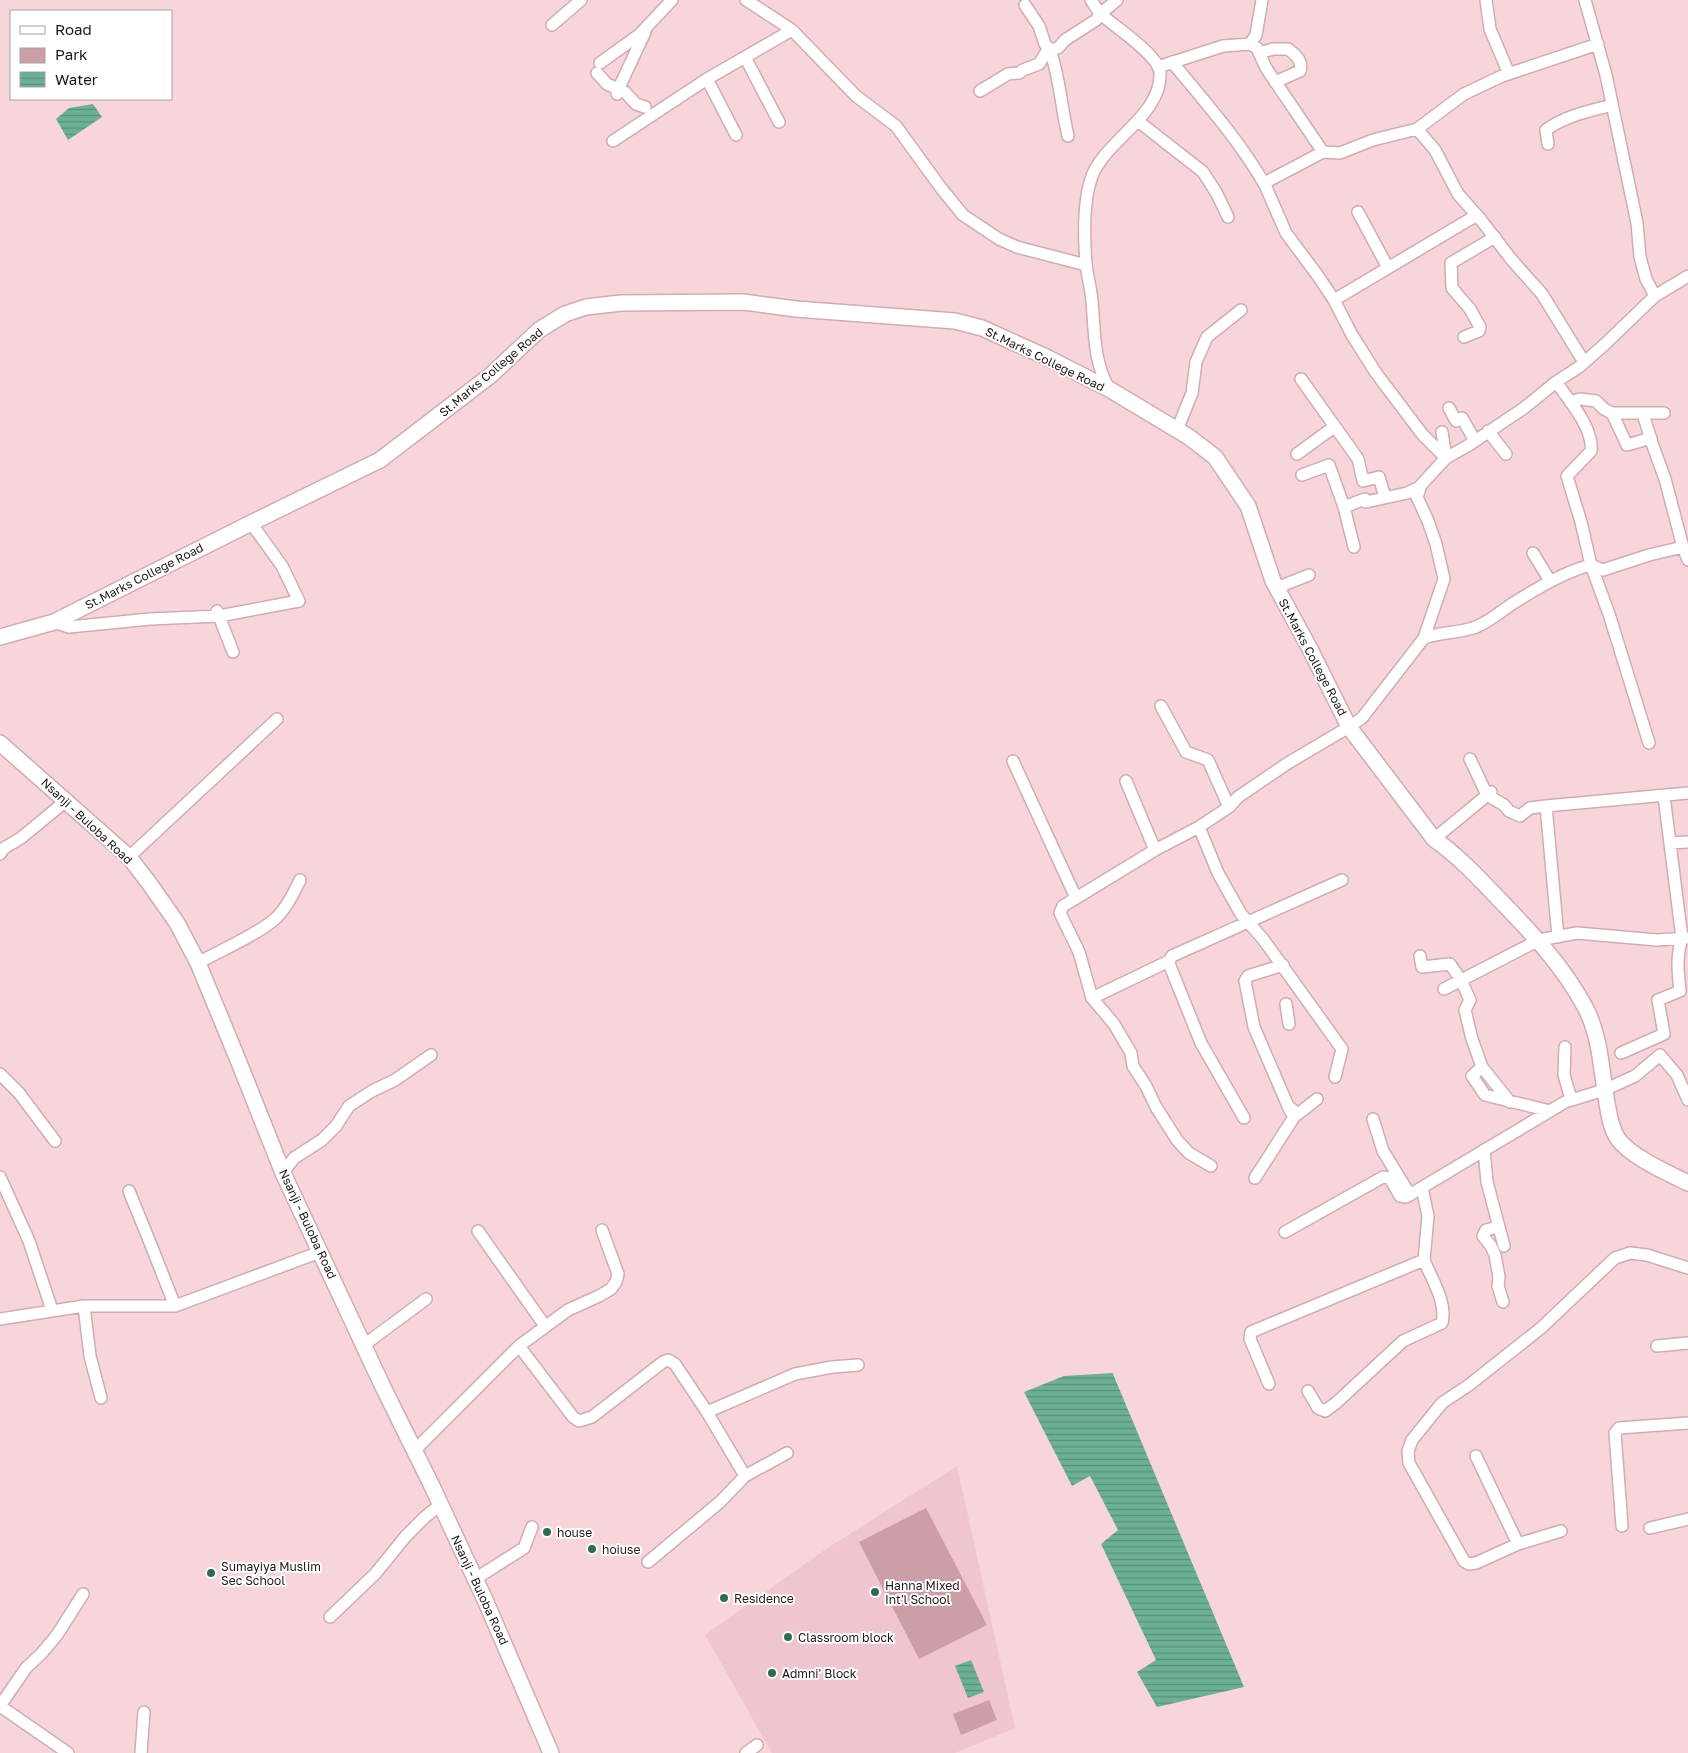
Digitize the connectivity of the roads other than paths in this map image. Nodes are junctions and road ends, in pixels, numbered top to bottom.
1 (581, 0) edge
2 (672, 0) edge
3 (1091, 0) edge
4 (1117, 0) edge
5 (1262, 0) edge
6 (1486, 0) edge
7 (1585, 0) edge
8 (750, 2) edge
9 (1021, 2) edge
10 (1100, 14) junction
11 (552, 26) dead end
12 (647, 27) junction
13 (792, 30) junction
14 (1250, 44) junction
15 (1598, 44) junction
16 (1049, 49) junction
17 (1259, 53) junction
18 (745, 57) junction
19 (1172, 62) junction
20 (1158, 66) junction
21 (1509, 74) junction
22 (707, 79) junction
23 (1276, 82) junction
24 (980, 91) dead end
25 (617, 92) junction
26 (1612, 105) junction
27 (645, 107) dead end
28 (1138, 121) junction
29 (779, 122) dead end
30 (1417, 128) junction
31 (736, 135) dead end
32 (1068, 136) dead end
33 (613, 140) dead end
34 (1548, 144) dead end
35 (1323, 152) junction
36 (1265, 185) junction
37 (1358, 212) dead end
38 (1477, 215) junction
39 (1228, 217) dead end
40 (1495, 237) junction
41 (1086, 265) junction
42 (1388, 268) junction
43 (1688, 276) edge
44 (1654, 296) junction
45 (1334, 300) junction
46 (1241, 310) dead end
47 (1464, 337) dead end
48 (1584, 362) junction
49 (1301, 379) dead end
50 (1556, 382) junction
51 (1109, 389) junction
52 (1570, 402) junction
53 (1449, 408) dead end
54 (1664, 413) dead end
55 (1612, 414) junction
56 (1643, 414) junction
57 (1334, 427) junction
58 (1177, 430) junction
59 (1488, 431) junction
60 (1442, 432) dead end
61 (1651, 438) junction
62 (1475, 441) junction
63 (1297, 454) dead end
64 (1506, 454) dead end
65 (1446, 458) junction
66 (1302, 475) dead end
67 (1420, 487) junction
68 (1385, 497) junction
69 (1344, 507) junction
70 (251, 523) junction
71 (1354, 547) dead end
72 (1682, 547) junction
73 (1533, 553) dead end
74 (1688, 560) edge
75 (1591, 565) junction
76 (1309, 575) dead end
77 (1550, 581) junction
78 (1276, 588) junction
79 (218, 612) junction
80 (54, 622) junction
81 (0, 637) edge
82 (1424, 638) junction
83 (233, 652) dead end
84 (1161, 706) dead end
85 (277, 719) dead end
86 (1349, 727) junction
87 (0, 743) edge
88 (1650, 743) dead end
89 (1470, 759) dead end
90 (1013, 761) dead end
91 (1126, 781) dead end
92 (1688, 793) edge
93 (1489, 794) junction
94 (1664, 796) junction
95 (67, 800) junction
96 (1546, 806) junction
97 (1228, 807) junction
98 (1199, 827) junction
99 (1434, 839) junction
100 (1688, 842) edge
101 (1670, 843) junction
102 (1, 849) edge
103 (1156, 850) junction
104 (129, 857) junction
105 (300, 880) dead end
106 (1342, 880) dead end
107 (1076, 898) junction
108 (1250, 922) junction
109 (1558, 937) junction
110 (1685, 938) edge
111 (1539, 940) junction
112 (1420, 956) dead end
113 (1170, 961) junction
114 (198, 963) junction
115 (1283, 965) junction
116 (1461, 980) junction
117 (1444, 989) dead end
118 (1092, 998) junction
119 (1286, 1004) dead end
120 (1289, 1024) dead end
121 (1565, 1047) dead end
122 (1621, 1053) dead end
123 (432, 1055) dead end
124 (0, 1074) edge
125 (1335, 1078) dead end
126 (1604, 1090) junction
127 (1317, 1099) dead end
128 (1571, 1100) junction
129 (1688, 1100) edge
130 (1288, 1106) junction
131 (1550, 1111) junction
132 (1244, 1118) dead end
133 (1373, 1120) dead end
134 (55, 1141) dead end
135 (1484, 1150) junction
136 (1211, 1166) dead end
137 (284, 1173) junction
138 (0, 1177) edge
139 (1256, 1178) dead end
140 (1688, 1183) edge
141 (1422, 1188) junction
142 (128, 1191) dead end
143 (1410, 1195) junction
144 (1498, 1227) junction
145 (602, 1230) dead end
146 (478, 1231) dead end
147 (1285, 1232) dead end
148 (1504, 1246) dead end
149 (320, 1252) junction
150 (1424, 1260) junction
151 (1688, 1268) edge
152 (426, 1299) dead end
153 (1503, 1302) dead end
154 (84, 1306) junction
155 (174, 1306) junction
156 (52, 1310) junction
157 (0, 1319) edge
158 (545, 1326) junction
159 (1688, 1343) edge
160 (364, 1345) junction
161 (519, 1346) junction
162 (1657, 1346) dead end
163 (858, 1365) dead end
164 (1269, 1384) dead end
165 (1308, 1391) dead end
166 (102, 1398) dead end
167 (707, 1412) junction
168 (1688, 1423) edge
169 (414, 1451) junction
170 (787, 1452) dead end
171 (1476, 1456) dead end
172 (745, 1476) junction
173 (440, 1505) junction
174 (1688, 1519) edge
175 (1622, 1526) dead end
176 (532, 1527) dead end
177 (1650, 1528) dead end
178 (1561, 1531) dead end
179 (1518, 1544) junction
180 (648, 1562) dead end
181 (475, 1579) junction
182 (83, 1594) dead end
183 (330, 1617) dead end
184 (0, 1706) edge
185 (144, 1712) dead end
186 (757, 1745) dead end
187 (68, 1753) edge
188 (141, 1753) edge
189 (551, 1753) edge
190 (746, 1753) edge

1 - 11 street
2 - 12 street
3 - 10 street
4 - 10 street
5 - 14 street
6 - 21 street
7 - 15 street
8 - 13 street
9 - 16 street
10 - 16 street
10 - 20 street
12 - 25 street
12 - 25 street
13 - 18 street
13 - 41 street
14 - 17 street
14 - 19 street
15 - 21 street
15 - 26 street
16 - 24 street
16 - 32 street
17 - 23 street
17 - 23 street
18 - 22 street
18 - 29 street
19 - 20 street
19 - 36 street
20 - 28 street
21 - 30 street
22 - 31 street
22 - 33 street
23 - 35 street
25 - 27 street
26 - 34 street
26 - 44 street
28 - 39 street
28 - 41 street
30 - 35 street
30 - 38 street
35 - 36 street
36 - 45 street
37 - 42 street
38 - 40 street
38 - 42 street
40 - 47 street
40 - 48 street
41 - 51 street
42 - 45 street
43 - 44 street
44 - 48 street
45 - 65 street
46 - 58 street
48 - 50 street
49 - 57 street
50 - 52 street
50 - 59 street
51 - 58 main road, St.Marks College Road
51 - 70 main road, St.Marks College Road
52 - 55 street
52 - 75 street
53 - 62 street
54 - 56 street
55 - 56 street
55 - 61 street
56 - 61 street
57 - 63 street
57 - 68 street
58 - 78 main road, St.Marks College Road
59 - 62 street
59 - 64 street
60 - 65 street
61 - 72 street
62 - 65 street
65 - 67 street
66 - 69 street
67 - 68 street
67 - 82 street
68 - 69 street
69 - 71 street
70 - 79 street
70 - 80 main road, St.Marks College Road
72 - 74 street
72 - 75 street
73 - 77 street
75 - 77 street
75 - 88 street
76 - 78 street
77 - 82 street
78 - 86 main road, St.Marks College Road
79 - 80 street
79 - 83 street
80 - 81 main road, St.Marks College Road
82 - 86 street
84 - 97 street
85 - 104 street
86 - 97 street
86 - 99 main road, St.Marks College Road
87 - 95 main road, Nsanji - Buloba Road
89 - 93 street
90 - 107 street
91 - 103 street
92 - 94 street
93 - 96 street
93 - 99 street
94 - 96 street
94 - 101 street
95 - 102 street
95 - 104 main road, Nsanji - Buloba Road
96 - 109 street
97 - 98 street
98 - 103 street
98 - 108 street
99 - 111 main road, St.Marks College Road
100 - 101 street
101 - 110 street
103 - 107 street
104 - 114 main road, Nsanji - Buloba Road
105 - 114 street
106 - 108 street
107 - 118 street
108 - 113 street
108 - 115 street
109 - 110 street
109 - 111 street
110 - 122 street
111 - 116 street
111 - 126 main road, St.Marks College Road
112 - 116 street
113 - 118 street
113 - 132 street
114 - 137 main road, Nsanji - Buloba Road
115 - 125 street
115 - 130 street
116 - 117 street
116 - 131 street
118 - 136 street
119 - 120 street
121 - 128 street
123 - 137 street
124 - 134 street
126 - 128 street
126 - 129 street
126 - 140 main road, St.Marks College Road
127 - 130 street
128 - 131 street
130 - 139 street
131 - 135 street
133 - 143 street
135 - 141 street
135 - 144 street
137 - 149 main road, Nsanji - Buloba Road
138 - 156 street
141 - 143 street
141 - 150 street
142 - 155 street
143 - 147 street
144 - 148 street
144 - 153 street
145 - 158 street
146 - 158 street
149 - 155 street
149 - 160 main road, Nsanji - Buloba Road
150 - 164 street
150 - 165 street
151 - 179 street
152 - 160 street
154 - 155 street
154 - 156 street
154 - 166 street
156 - 157 street
158 - 161 street
159 - 162 street
160 - 169 main road, Nsanji - Buloba Road
161 - 167 street
161 - 169 street
163 - 167 street
167 - 172 street
168 - 175 street
169 - 173 main road, Nsanji - Buloba Road
170 - 172 street
171 - 179 street
172 - 180 street
173 - 181 main road, Nsanji - Buloba Road
173 - 183 street
174 - 177 street
176 - 181 street
178 - 179 street
181 - 189 main road, Nsanji - Buloba Road
182 - 184 street
184 - 187 street
185 - 188 street
186 - 190 street

